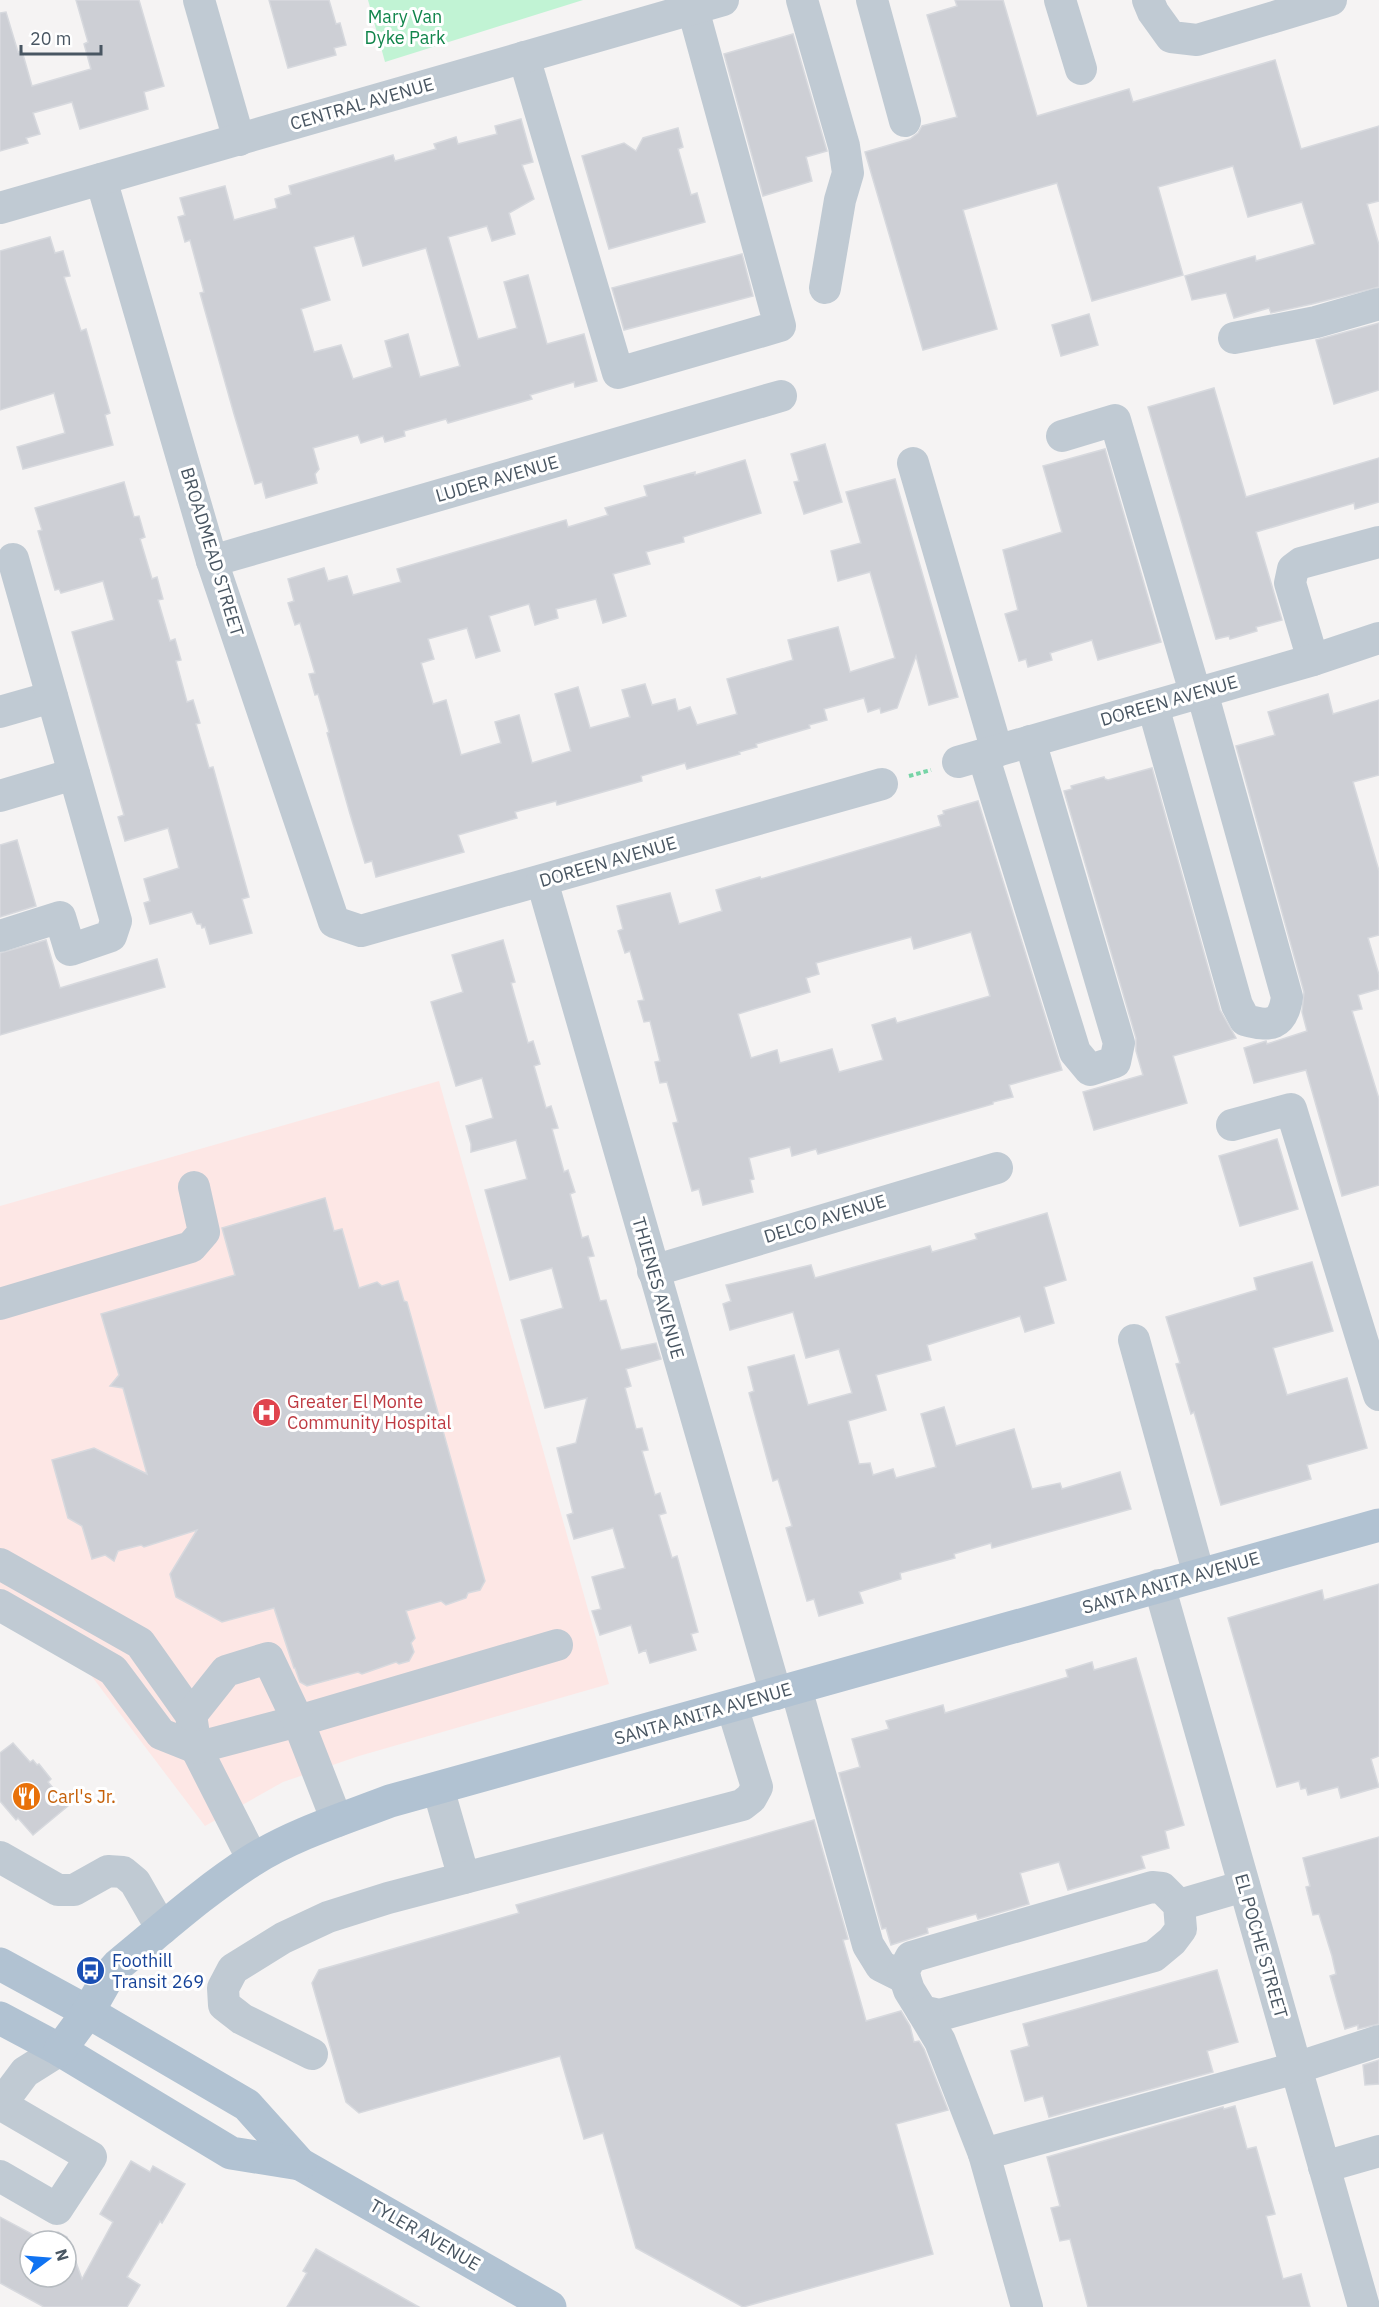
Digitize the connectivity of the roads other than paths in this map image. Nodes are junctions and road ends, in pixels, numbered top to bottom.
1 (199, 0) edge
2 (723, 0) edge
3 (802, 0) edge
4 (872, 0) edge
5 (1060, 0) edge
6 (1148, 0) edge
7 (1331, 0) edge
8 (693, 9) junction
9 (524, 57) junction
10 (1081, 69) dead end
11 (905, 121) dead end
12 (239, 140) junction
13 (101, 179) junction
14 (0, 208) edge
15 (825, 288) dead end
16 (1379, 304) edge
17 (1234, 338) dead end
18 (781, 396) dead end
19 (1062, 436) dead end
20 (913, 463) dead end
21 (1379, 542) edge
22 (13, 559) dead end
23 (212, 561) junction
24 (1379, 638) edge
25 (1313, 660) junction
26 (1202, 692) junction
27 (52, 697) junction
28 (1153, 706) junction
29 (0, 712) edge
30 (1030, 741) junction
31 (979, 756) junction
32 (74, 774) junction
33 (882, 784) road end
34 (0, 796) edge
35 (542, 881) junction
36 (334, 922) joint
37 (0, 936) edge
38 (1232, 1125) dead end
39 (997, 1168) dead end
40 (194, 1187) dead end
41 (653, 1270) junction
42 (0, 1304) edge
43 (1134, 1340) dead end
44 (1379, 1395) edge
45 (1379, 1525) edge
46 (0, 1564) edge
47 (1199, 1575) junction
48 (1160, 1585) junction
49 (0, 1605) edge
50 (557, 1645) dead end
51 (786, 1691) junction
52 (732, 1706) junction
53 (191, 1715) junction
54 (298, 1721) junction
55 (196, 1748) junction
56 (438, 1788) junction
57 (337, 1821) junction
58 (0, 1857) edge
59 (253, 1860) junction
60 (464, 1878) junction
61 (1244, 1886) junction
62 (1179, 1905) junction
63 (162, 1929) junction
64 (0, 1964) edge
65 (905, 1978) junction
66 (922, 2011) junction
67 (88, 2012) junction
68 (0, 2018) edge
69 (1379, 2041) edge
70 (60, 2050) junction
71 (312, 2054) dead end
72 (1296, 2068) junction
73 (0, 2104) edge
74 (1379, 2151) edge
75 (984, 2154) junction
76 (300, 2164) junction
77 (1324, 2167) junction
78 (0, 2176) edge
79 (540, 2304) edge
80 (1027, 2307) edge
81 (1364, 2307) edge

1 - 12 street
2 - 8 street, CENTRAL AVENUE
3 - 15 street
4 - 11 street
5 - 10 street
6 - 7 street
8 - 9 street, CENTRAL AVENUE
8 - 9 street
9 - 12 street, CENTRAL AVENUE
12 - 13 street, CENTRAL AVENUE
13 - 14 street, CENTRAL AVENUE
13 - 23 street, BROADMEAD STREET
16 - 17 street
18 - 23 street, LUDER AVENUE
19 - 26 street
20 - 31 street
21 - 25 street
22 - 27 street
23 - 36 street, BROADMEAD STREET
24 - 25 street, DOREEN AVENUE
25 - 26 street, DOREEN AVENUE
26 - 28 street, DOREEN AVENUE
26 - 28 street
27 - 29 street
27 - 32 street
28 - 30 street, DOREEN AVENUE
30 - 31 street, DOREEN AVENUE
30 - 31 street
32 - 34 street
32 - 37 street
33 - 35 street, DOREEN AVENUE
35 - 36 street, DOREEN AVENUE
35 - 41 street, THIENES AVENUE
38 - 44 street
39 - 41 street, DELCO AVENUE
40 - 42 street
41 - 51 street, THIENES AVENUE
43 - 47 street
45 - 47 main road, SANTA ANITA AVENUE
46 - 53 street
47 - 48 main road, SANTA ANITA AVENUE
48 - 51 main road, SANTA ANITA AVENUE
48 - 61 street, EL POCHE STREET
49 - 55 street
50 - 54 street
51 - 52 main road, SANTA ANITA AVENUE
51 - 65 street, THIENES AVENUE
52 - 56 main road, SANTA ANITA AVENUE
52 - 60 street
53 - 54 street
53 - 55 street
54 - 55 street
54 - 57 street
55 - 59 street
56 - 57 main road, SANTA ANITA AVENUE
56 - 60 street
57 - 59 main road, SANTA ANITA AVENUE
58 - 63 street
59 - 63 main road, SANTA ANITA AVENUE
60 - 71 street
61 - 62 street
61 - 72 street, EL POCHE STREET
62 - 65 street
62 - 66 street
63 - 67 main road, SANTA ANITA AVENUE
64 - 67 main road
65 - 66 street
66 - 75 street
67 - 70 main road, SANTA ANITA AVENUE
67 - 76 main road, TYLER AVENUE
68 - 70 main road
69 - 72 street
70 - 73 street
70 - 76 main road, TYLER AVENUE
72 - 75 street
72 - 77 street, EL POCHE STREET
73 - 78 street
74 - 77 street
75 - 80 street
76 - 79 main road, TYLER AVENUE
77 - 81 street, EL POCHE STREET

